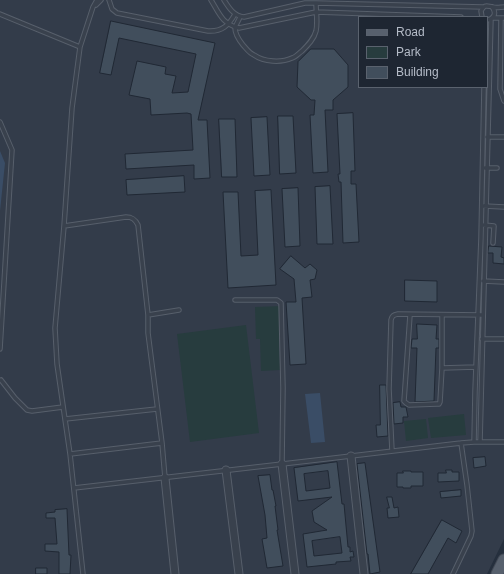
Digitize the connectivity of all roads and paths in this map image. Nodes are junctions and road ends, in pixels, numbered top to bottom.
1 (97, 0) edge
2 (102, 0) edge
3 (109, 0) edge
4 (211, 0) edge
5 (224, 0) edge
6 (316, 3) junction
7 (93, 7) junction
8 (483, 7) junction
9 (492, 7) junction
10 (504, 7) edge
11 (316, 12) junction
12 (0, 14) edge
13 (235, 14) junction
14 (432, 16) edge
15 (482, 16) edge
16 (240, 17) junction
17 (503, 18) edge
18 (490, 19) edge
19 (229, 24) junction
20 (235, 27) junction
21 (80, 47) junction
22 (503, 48) edge
23 (484, 88) edge
24 (504, 101) edge
25 (0, 122) edge
26 (483, 137) junction
27 (488, 137) junction
28 (504, 137) edge
29 (482, 168) junction
30 (487, 168) junction
31 (497, 168) dead end
32 (481, 206) junction
33 (486, 206) junction
34 (504, 207) edge
35 (481, 225) junction
36 (486, 225) junction
37 (64, 226) junction
38 (493, 243) dead end
39 (479, 281) junction
40 (484, 281) junction
41 (504, 282) edge
42 (236, 300) dead end
43 (179, 310) dead end
44 (148, 315) junction
45 (410, 315) junction
46 (442, 315) junction
47 (477, 315) junction
48 (483, 315) junction
49 (477, 338) junction
50 (483, 339) junction
51 (504, 339) edge
52 (0, 349) edge
53 (476, 367) junction
54 (442, 368) junction
55 (1, 380) dead end
56 (63, 407) junction
57 (158, 409) junction
58 (65, 420) junction
59 (474, 442) junction
60 (480, 442) junction
61 (504, 442) edge
62 (162, 443) junction
63 (461, 443) junction
64 (392, 451) junction
65 (70, 454) junction
66 (351, 456) junction
67 (282, 464) junction
68 (226, 470) junction
69 (165, 478) junction
70 (74, 488) junction
71 (504, 562) edge
72 (83, 574) edge
73 (175, 574) edge
74 (239, 574) edge
75 (295, 574) edge
76 (364, 574) edge
77 (453, 574) edge
78 (497, 574) edge

1 - 7 lane
2 - 7 lane
3 - 19 lane
4 - 19 lane
5 - 13 lane
6 - 8 lane
6 - 11 lane
6 - 16 lane
7 - 21 lane
8 - 9 lane
8 - 15 lane
9 - 10 lane
9 - 18 lane
11 - 14 lane
11 - 20 lane
11 - 20 lane
12 - 21 lane
13 - 16 lane
13 - 19 lane
16 - 20 lane
17 - 18 lane
17 - 22 lane
18 - 27 lane
19 - 20 lane
21 - 37 lane
22 - 24 lane
23 - 26 lane
25 - 52 lane
26 - 27 lane
26 - 29 lane
27 - 28 lane
27 - 30 lane
29 - 30 lane
29 - 32 lane
30 - 31 lane
30 - 33 lane
32 - 33 lane
32 - 35 lane
33 - 34 lane
33 - 36 lane
35 - 36 lane
35 - 39 lane
36 - 38 lane
36 - 40 lane
37 - 44 lane
37 - 56 lane
39 - 40 lane
39 - 47 lane
40 - 41 lane
40 - 48 lane
42 - 67 lane
43 - 44 lane
44 - 57 lane
45 - 46 lane
45 - 54 lane
45 - 64 lane
46 - 47 lane
46 - 54 lane
47 - 48 lane
47 - 49 lane
48 - 50 lane
49 - 50 lane
49 - 53 lane
50 - 51 lane
50 - 60 lane
53 - 54 lane
53 - 59 lane
55 - 56 lane
56 - 58 lane
57 - 58 lane
57 - 62 lane
58 - 65 lane
59 - 60 lane
59 - 63 lane
60 - 61 lane
62 - 65 lane
62 - 69 lane
63 - 64 lane
63 - 77 lane
64 - 66 lane
65 - 70 lane
66 - 67 lane
66 - 76 street
67 - 68 lane
67 - 75 street
68 - 69 lane
68 - 74 street
69 - 70 lane
69 - 73 street
70 - 72 lane
71 - 78 main road

